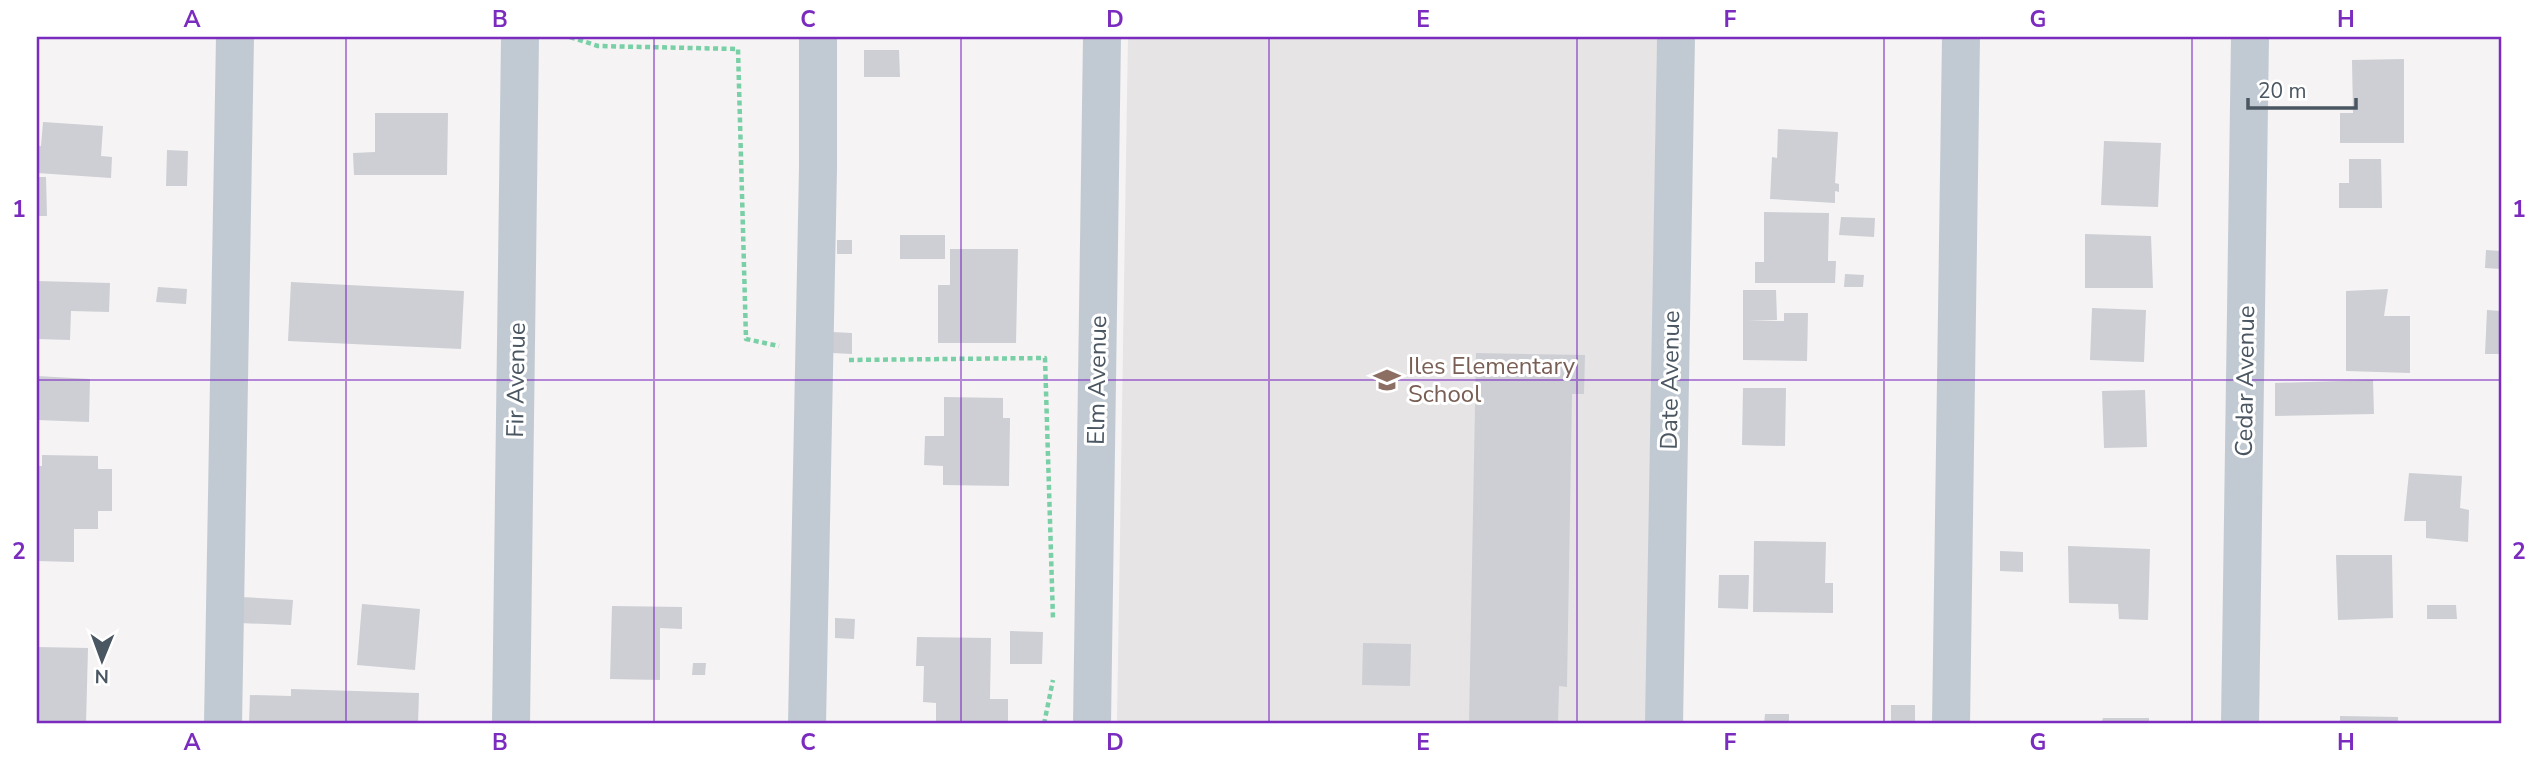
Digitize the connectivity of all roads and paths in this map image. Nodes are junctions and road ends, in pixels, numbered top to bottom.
1 (235, 37) edge
2 (520, 37) edge
3 (570, 37) edge
4 (818, 37) edge
5 (1102, 37) edge
6 (1676, 37) edge
7 (1961, 37) edge
8 (2250, 37) edge
9 (782, 346) dead end
10 (843, 360) dead end
11 (1053, 631) dead end
12 (1054, 672) dead end
13 (223, 724) edge
14 (511, 724) edge
15 (807, 724) edge
16 (1044, 724) edge
17 (1092, 724) edge
18 (1664, 724) edge
19 (1951, 724) edge
20 (2240, 724) edge

1 - 13 street
2 - 14 street, Fir Avenue
3 - 9 path
4 - 15 street
5 - 17 street, Elm Avenue
6 - 18 street, Date Avenue
7 - 19 street
8 - 20 street, Cedar Avenue
10 - 11 path
12 - 16 path

